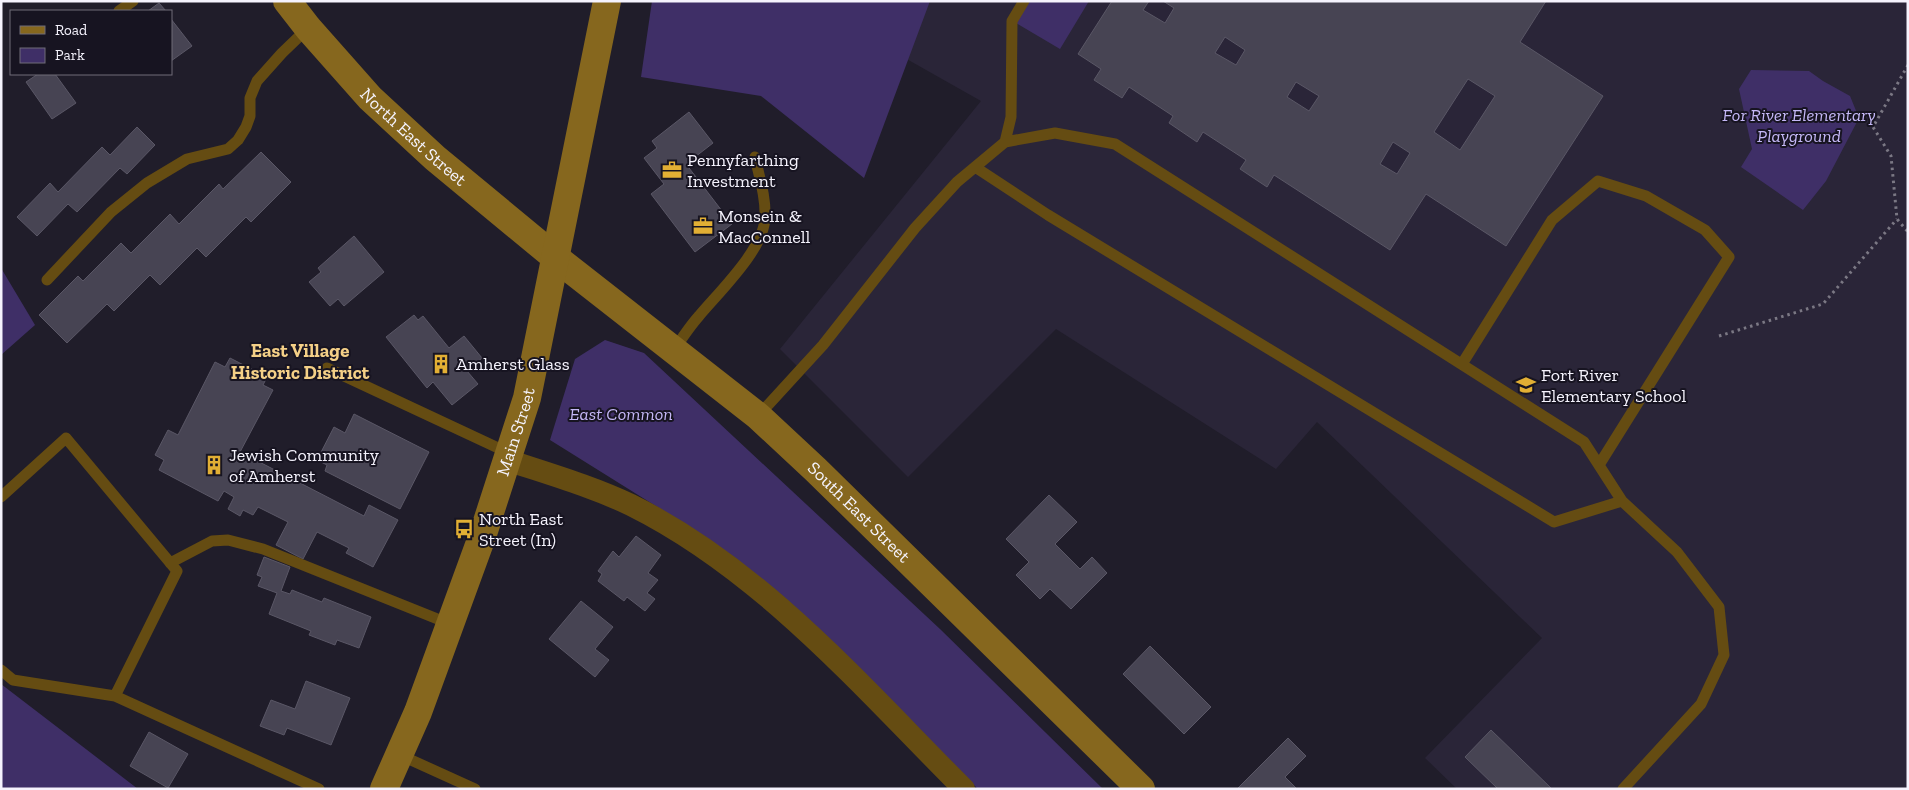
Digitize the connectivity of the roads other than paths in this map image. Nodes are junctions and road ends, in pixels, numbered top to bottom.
1 (133, 1) edge
2 (287, 1) edge
3 (607, 1) edge
4 (1024, 1) edge
5 (121, 10) edge
6 (308, 28) junction
7 (1004, 142) junction
8 (755, 157) dead end
9 (975, 166) junction
10 (556, 258) junction
11 (47, 280) dead end
12 (674, 350) junction
13 (1462, 364) junction
14 (327, 368) dead end
15 (758, 416) junction
16 (508, 456) junction
17 (1599, 465) junction
18 (1, 497) edge
19 (1622, 501) junction
20 (170, 563) junction
21 (450, 624) junction
22 (1, 670) edge
23 (115, 696) junction
24 (400, 755) junction
25 (319, 789) edge
26 (384, 789) edge
27 (475, 789) edge
28 (964, 789) edge
29 (1141, 789) edge
30 (1623, 789) edge

1 - 5 lane
2 - 6 main road, North East Street
3 - 10 main road, Main Street
4 - 7 lane
6 - 10 main road, North East Street
6 - 11 lane
7 - 9 lane
7 - 13 lane
8 - 12 lane
9 - 15 lane
9 - 19 lane
10 - 12 main road, South East Street
10 - 16 main road, Main Street
12 - 15 main road, South East Street
13 - 17 lane
13 - 17 lane
14 - 16 lane
15 - 29 main road, South East Street
16 - 21 main road, Main Street
16 - 28 street
17 - 19 lane
18 - 20 lane
19 - 30 lane
20 - 21 lane
20 - 23 lane
21 - 24 main road, Main Street
22 - 23 lane
23 - 25 lane
24 - 26 main road, Main Street
24 - 27 lane

